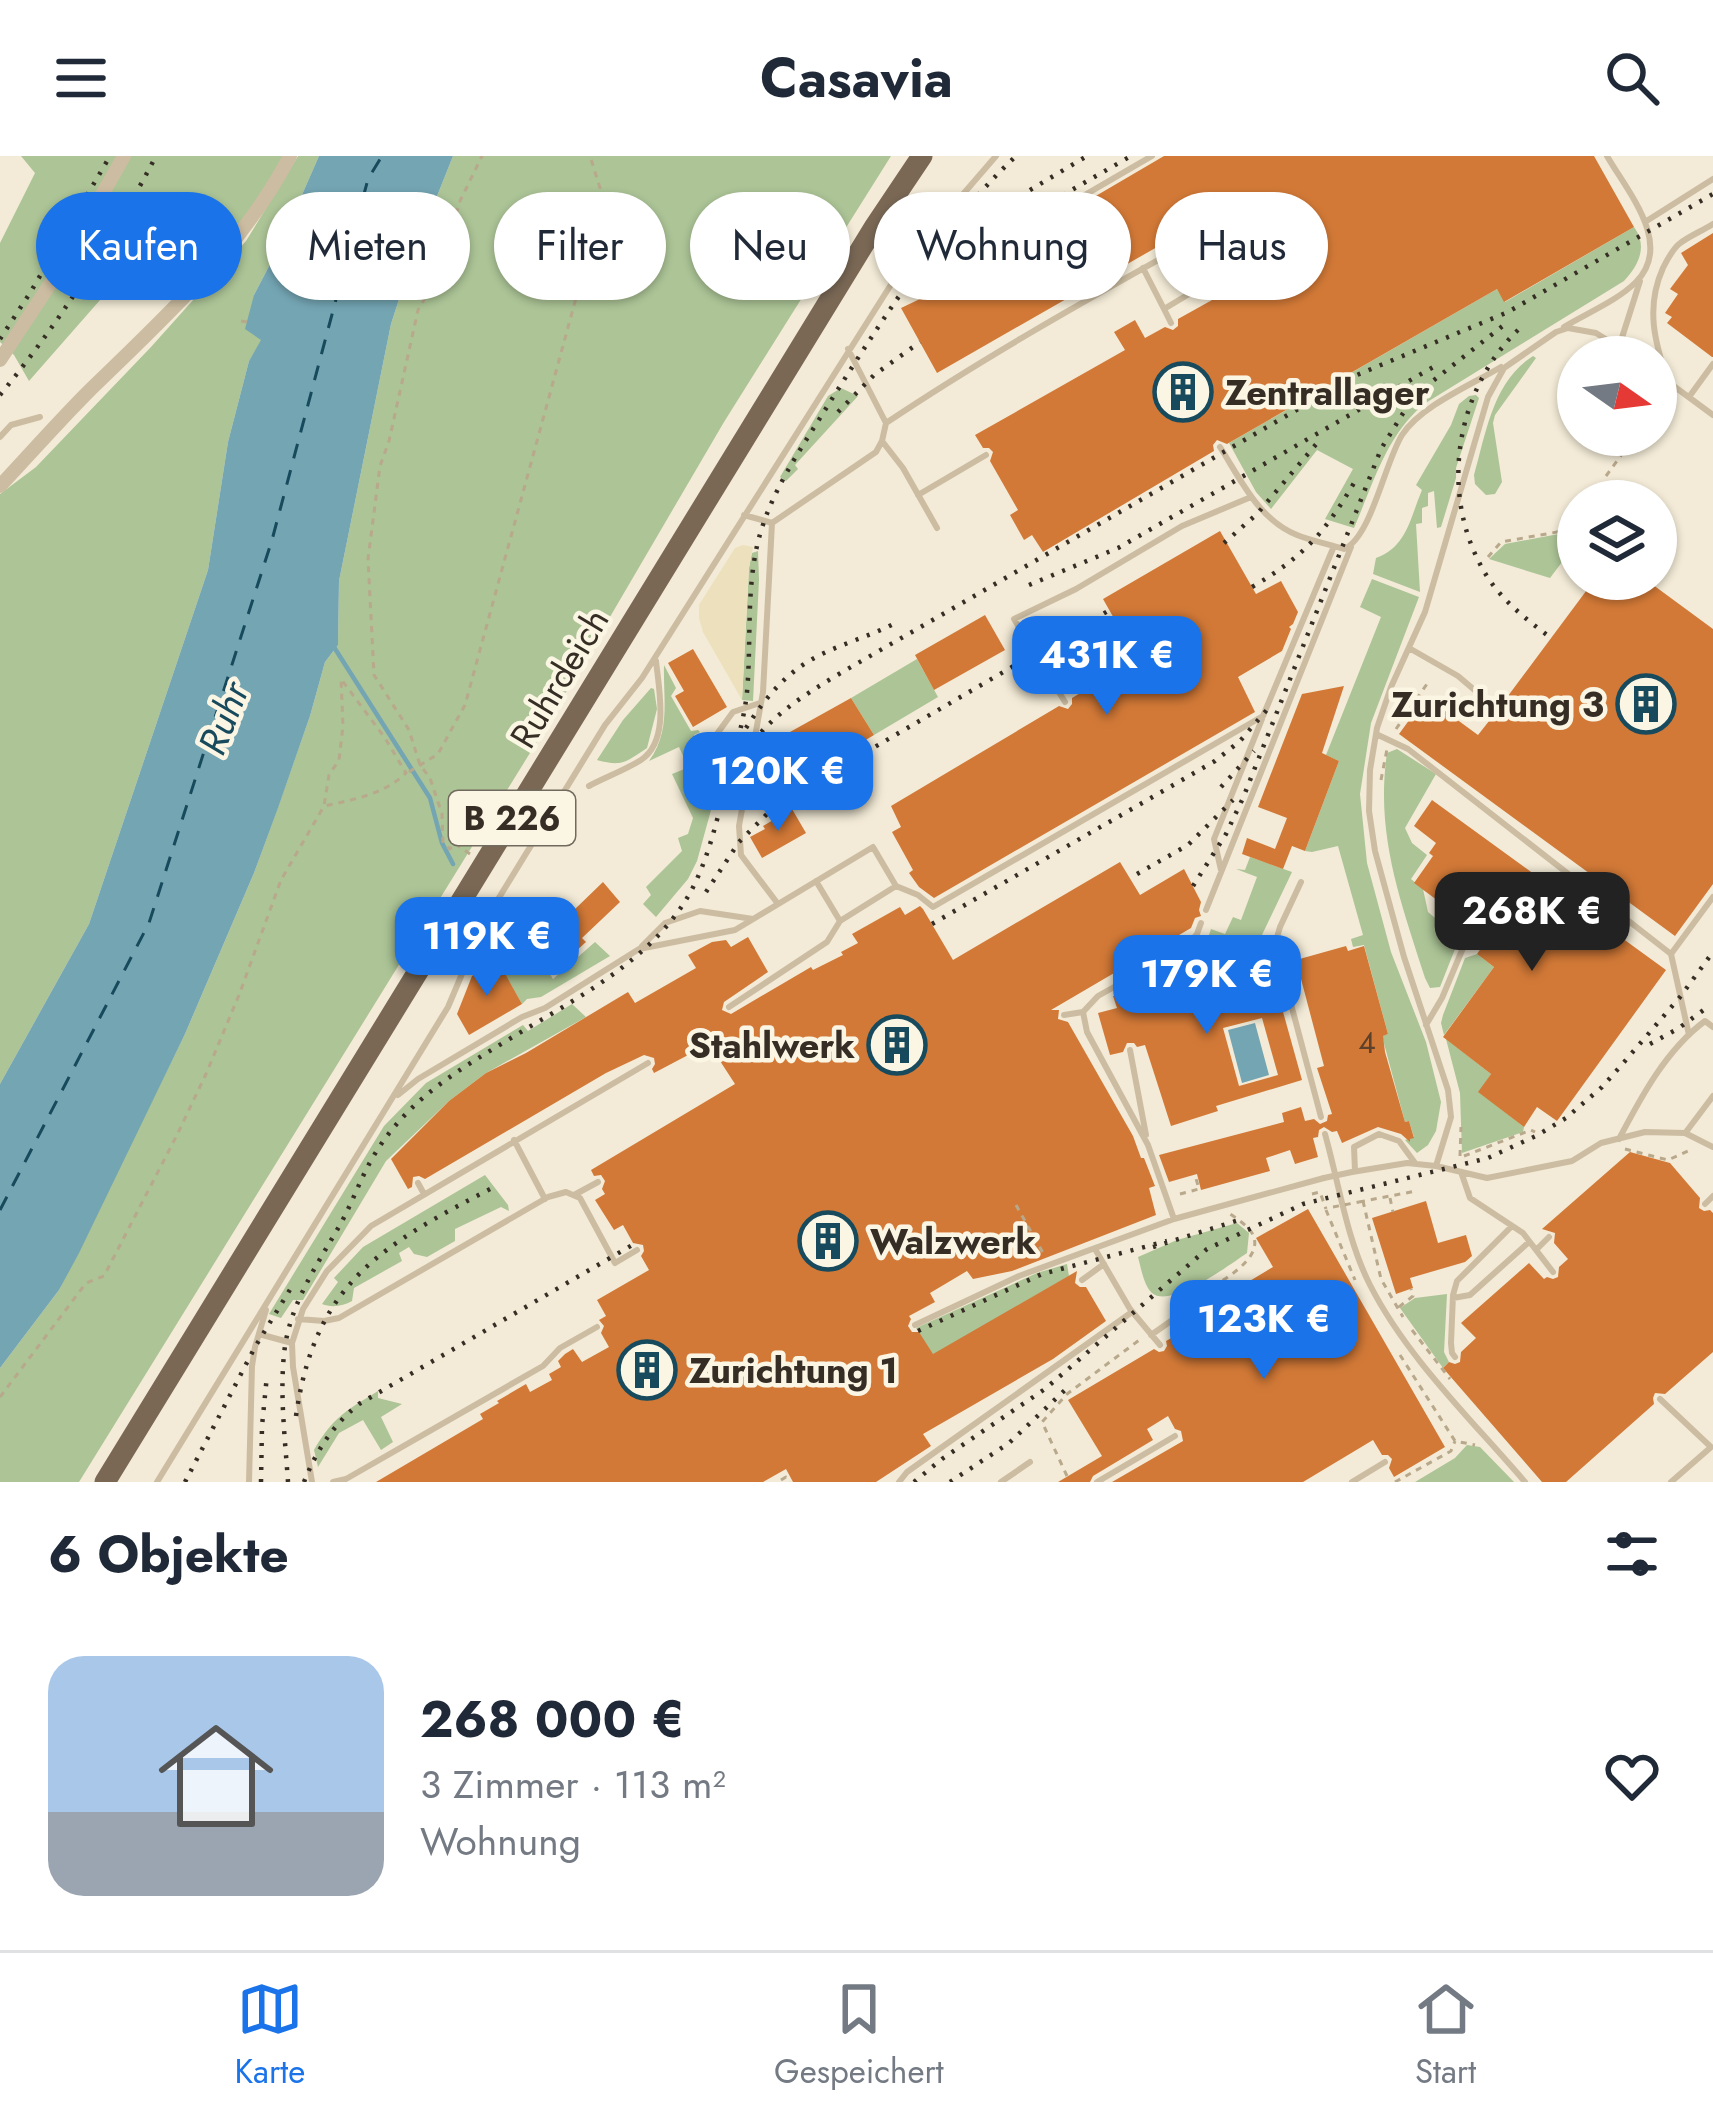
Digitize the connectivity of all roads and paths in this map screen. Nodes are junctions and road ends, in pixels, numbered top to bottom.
1 (124, 156) edge
2 (290, 156) edge
3 (482, 156) edge
4 (590, 156) edge
5 (922, 156) edge
6 (996, 156) edge
7 (1152, 156) edge
8 (1607, 156) edge
9 (1713, 179) edge
10 (965, 192) edge
11 (1090, 192) edge
12 (1645, 222) junction
13 (1713, 224) edge
14 (1155, 261) edge
15 (1143, 268) junction
16 (1640, 279) junction
17 (881, 300) edge
18 (1179, 300) edge
19 (1163, 310) junction
20 (1171, 323) dead end
21 (1556, 332) junction
22 (1601, 336) edge
23 (1622, 336) edge
24 (1654, 336) edge
25 (848, 349) junction
26 (1515, 358) junction
27 (0, 360) edge
28 (1713, 364) edge
29 (1677, 388) edge
30 (1689, 397) junction
31 (1713, 415) edge
32 (40, 417) dead end
33 (886, 423) junction
34 (0, 437) edge
35 (883, 441) junction
36 (1220, 447) dead end
37 (986, 455) dead end
38 (1621, 456) edge
39 (1606, 476) dead end
40 (0, 485) edge
41 (918, 495) junction
42 (1251, 497) junction
43 (744, 515) junction
44 (772, 523) junction
45 (937, 528) dead end
46 (1557, 532) edge
47 (1334, 546) junction
48 (1351, 547) junction
49 (1488, 556) dead end
50 (1408, 648) junction
51 (655, 657) junction
52 (1429, 681) dead end
53 (760, 703) junction
54 (1065, 703) dead end
55 (1498, 710) dead end
56 (1263, 716) junction
57 (1376, 734) junction
58 (1390, 741) junction
59 (700, 757) dead end
60 (418, 766) junction
61 (408, 773) junction
62 (589, 786) dead end
63 (1381, 788) dead end
64 (324, 806) junction
65 (471, 855) dead end
66 (1221, 873) junction
67 (816, 881) junction
68 (1301, 882) dead end
69 (896, 886) junction
70 (1713, 897) edge
71 (778, 904) junction
72 (1206, 910) dead end
73 (753, 919) junction
74 (840, 921) junction
75 (1201, 923) dead end
76 (1197, 934) junction
77 (1468, 936) dead end
78 (639, 949) junction
79 (1671, 954) junction
80 (1244, 959) dead end
81 (729, 1007) dead end
82 (1083, 1012) junction
83 (1064, 1015) dead end
84 (1426, 1025) junction
85 (1713, 1027) edge
86 (1689, 1035) junction
87 (1130, 1049) dead end
88 (648, 1063) dead end
89 (1713, 1096) edge
90 (391, 1101) junction
91 (543, 1112) dead end
92 (1461, 1115) dead end
93 (1321, 1117) dead end
94 (547, 1122) junction
95 (1535, 1132) dead end
96 (1685, 1133) junction
97 (1325, 1134) dead end
98 (1619, 1138) junction
99 (514, 1140) junction
100 (1148, 1145) junction
101 (1696, 1147) dead end
102 (1623, 1148) dead end
103 (1713, 1148) edge
104 (1415, 1163) junction
105 (1436, 1166) junction
106 (1353, 1172) junction
107 (1461, 1172) junction
108 (1195, 1175) dead end
109 (598, 1182) dead end
110 (418, 1183) dead end
111 (1415, 1191) dead end
112 (1319, 1192) dead end
113 (424, 1194) junction
114 (574, 1196) junction
115 (1172, 1196) dead end
116 (1390, 1196) junction
117 (1713, 1196) edge
118 (544, 1198) junction
119 (1361, 1201) junction
120 (1705, 1204) dead end
121 (1016, 1205) dead end
122 (1393, 1212) dead end
123 (1174, 1219) junction
124 (1512, 1226) junction
125 (1549, 1238) dead end
126 (1529, 1242) junction
127 (1095, 1249) junction
128 (638, 1250) dead end
129 (1536, 1250) junction
130 (1047, 1259) dead end
131 (1104, 1264) junction
132 (1553, 1272) dead end
133 (1082, 1280) dead end
134 (1411, 1289) dead end
135 (271, 1295) junction
136 (1453, 1298) junction
137 (1397, 1307) junction
138 (1132, 1312) junction
139 (298, 1319) junction
140 (1195, 1324) dead end
141 (915, 1325) dead end
142 (598, 1328) dead end
143 (259, 1334) junction
144 (1151, 1335) junction
145 (292, 1342) junction
146 (1160, 1345) dead end
147 (1455, 1357) dead end
148 (1457, 1388) dead end
149 (0, 1397) edge
150 (1660, 1399) dead end
151 (1175, 1436) dead end
152 (1455, 1441) dead end
153 (1712, 1447) edge
154 (1030, 1462) dead end
155 (1385, 1462) dead end
156 (248, 1481) edge
157 (105, 1482) edge
158 (157, 1482) edge
159 (311, 1482) edge
160 (333, 1482) edge
161 (898, 1482) edge
162 (1001, 1482) edge
163 (1097, 1482) edge
164 (1352, 1482) edge
165 (1395, 1482) edge
166 (1525, 1482) edge
167 (1672, 1482) edge

1 - 27 street
2 - 40 street
3 - 60 path
4 - 60 path
5 - 157 main road, Ruhrdeich / B 226
6 - 10 lane
7 - 11 lane
8 - 12 lane
9 - 12 lane
12 - 16 lane
13 - 24 lane
14 - 15 lane
15 - 19 lane
15 - 33 lane
16 - 21 lane
16 - 23 lane
17 - 25 lane
18 - 19 lane
19 - 20 lane
21 - 22 lane
21 - 26 lane
25 - 33 lane
25 - 43 lane
26 - 48 lane
26 - 50 lane
28 - 30 lane
29 - 30 lane
30 - 31 lane
32 - 34 lane
33 - 35 lane
35 - 41 lane
35 - 44 lane
36 - 42 lane
37 - 41 lane
38 - 39 path
41 - 45 lane
42 - 47 lane
42 - 54 lane
43 - 44 lane
43 - 51 lane
44 - 53 lane
46 - 49 path
47 - 48 lane
47 - 56 lane
48 - 66 lane
50 - 55 lane
50 - 57 lane
51 - 62 lane
51 - 90 lane
52 - 58 path
53 - 59 lane
53 - 71 lane
56 - 66 lane
56 - 69 lane
57 - 58 lane
57 - 84 lane
58 - 63 path
58 - 79 lane
60 - 61 path
60 - 65 path
61 - 64 path
61 - 64 path
64 - 149 path
66 - 72 lane
67 - 69 lane
67 - 71 lane
67 - 74 lane
68 - 93 lane
69 - 74 lane
70 - 79 lane
71 - 73 lane
73 - 78 lane
73 - 78 lane
74 - 81 lane
75 - 76 lane
76 - 80 path
76 - 82 lane
77 - 84 lane
78 - 90 lane
79 - 86 lane
82 - 83 lane
82 - 100 lane
84 - 105 lane
85 - 86 lane
86 - 98 lane
87 - 100 lane
88 - 94 lane
89 - 96 lane
90 - 135 lane
91 - 94 lane
92 - 95 path
94 - 99 lane
96 - 98 lane
96 - 103 lane
97 - 166 lane
98 - 107 lane
99 - 113 lane
99 - 118 lane
100 - 123 lane
101 - 102 path
104 - 105 lane
104 - 106 lane
104 - 106 lane
105 - 107 lane
106 - 123 lane, bridge
107 - 124 lane
108 - 115 path
109 - 114 lane
110 - 113 lane
111 - 116 path
112 - 119 path, bridge
113 - 139 lane
114 - 118 lane
114 - 128 lane
116 - 119 path
116 - 122 path
117 - 120 lane
118 - 139 lane
119 - 137 path
121 - 130 path
123 - 127 lane
124 - 126 lane
124 - 136 lane
125 - 129 lane
126 - 129 lane
126 - 136 lane
127 - 131 lane
127 - 141 lane
129 - 132 lane
131 - 133 lane
131 - 138 lane
134 - 137 path
135 - 143 lane
135 - 158 lane
136 - 147 lane
137 - 148 path
138 - 144 lane
138 - 161 lane
139 - 145 lane
140 - 144 lane
142 - 160 lane
143 - 145 lane
143 - 156 lane
144 - 146 lane
145 - 159 lane
150 - 153 lane
151 - 163 lane
152 - 165 path
153 - 167 lane
154 - 162 lane
155 - 164 lane

